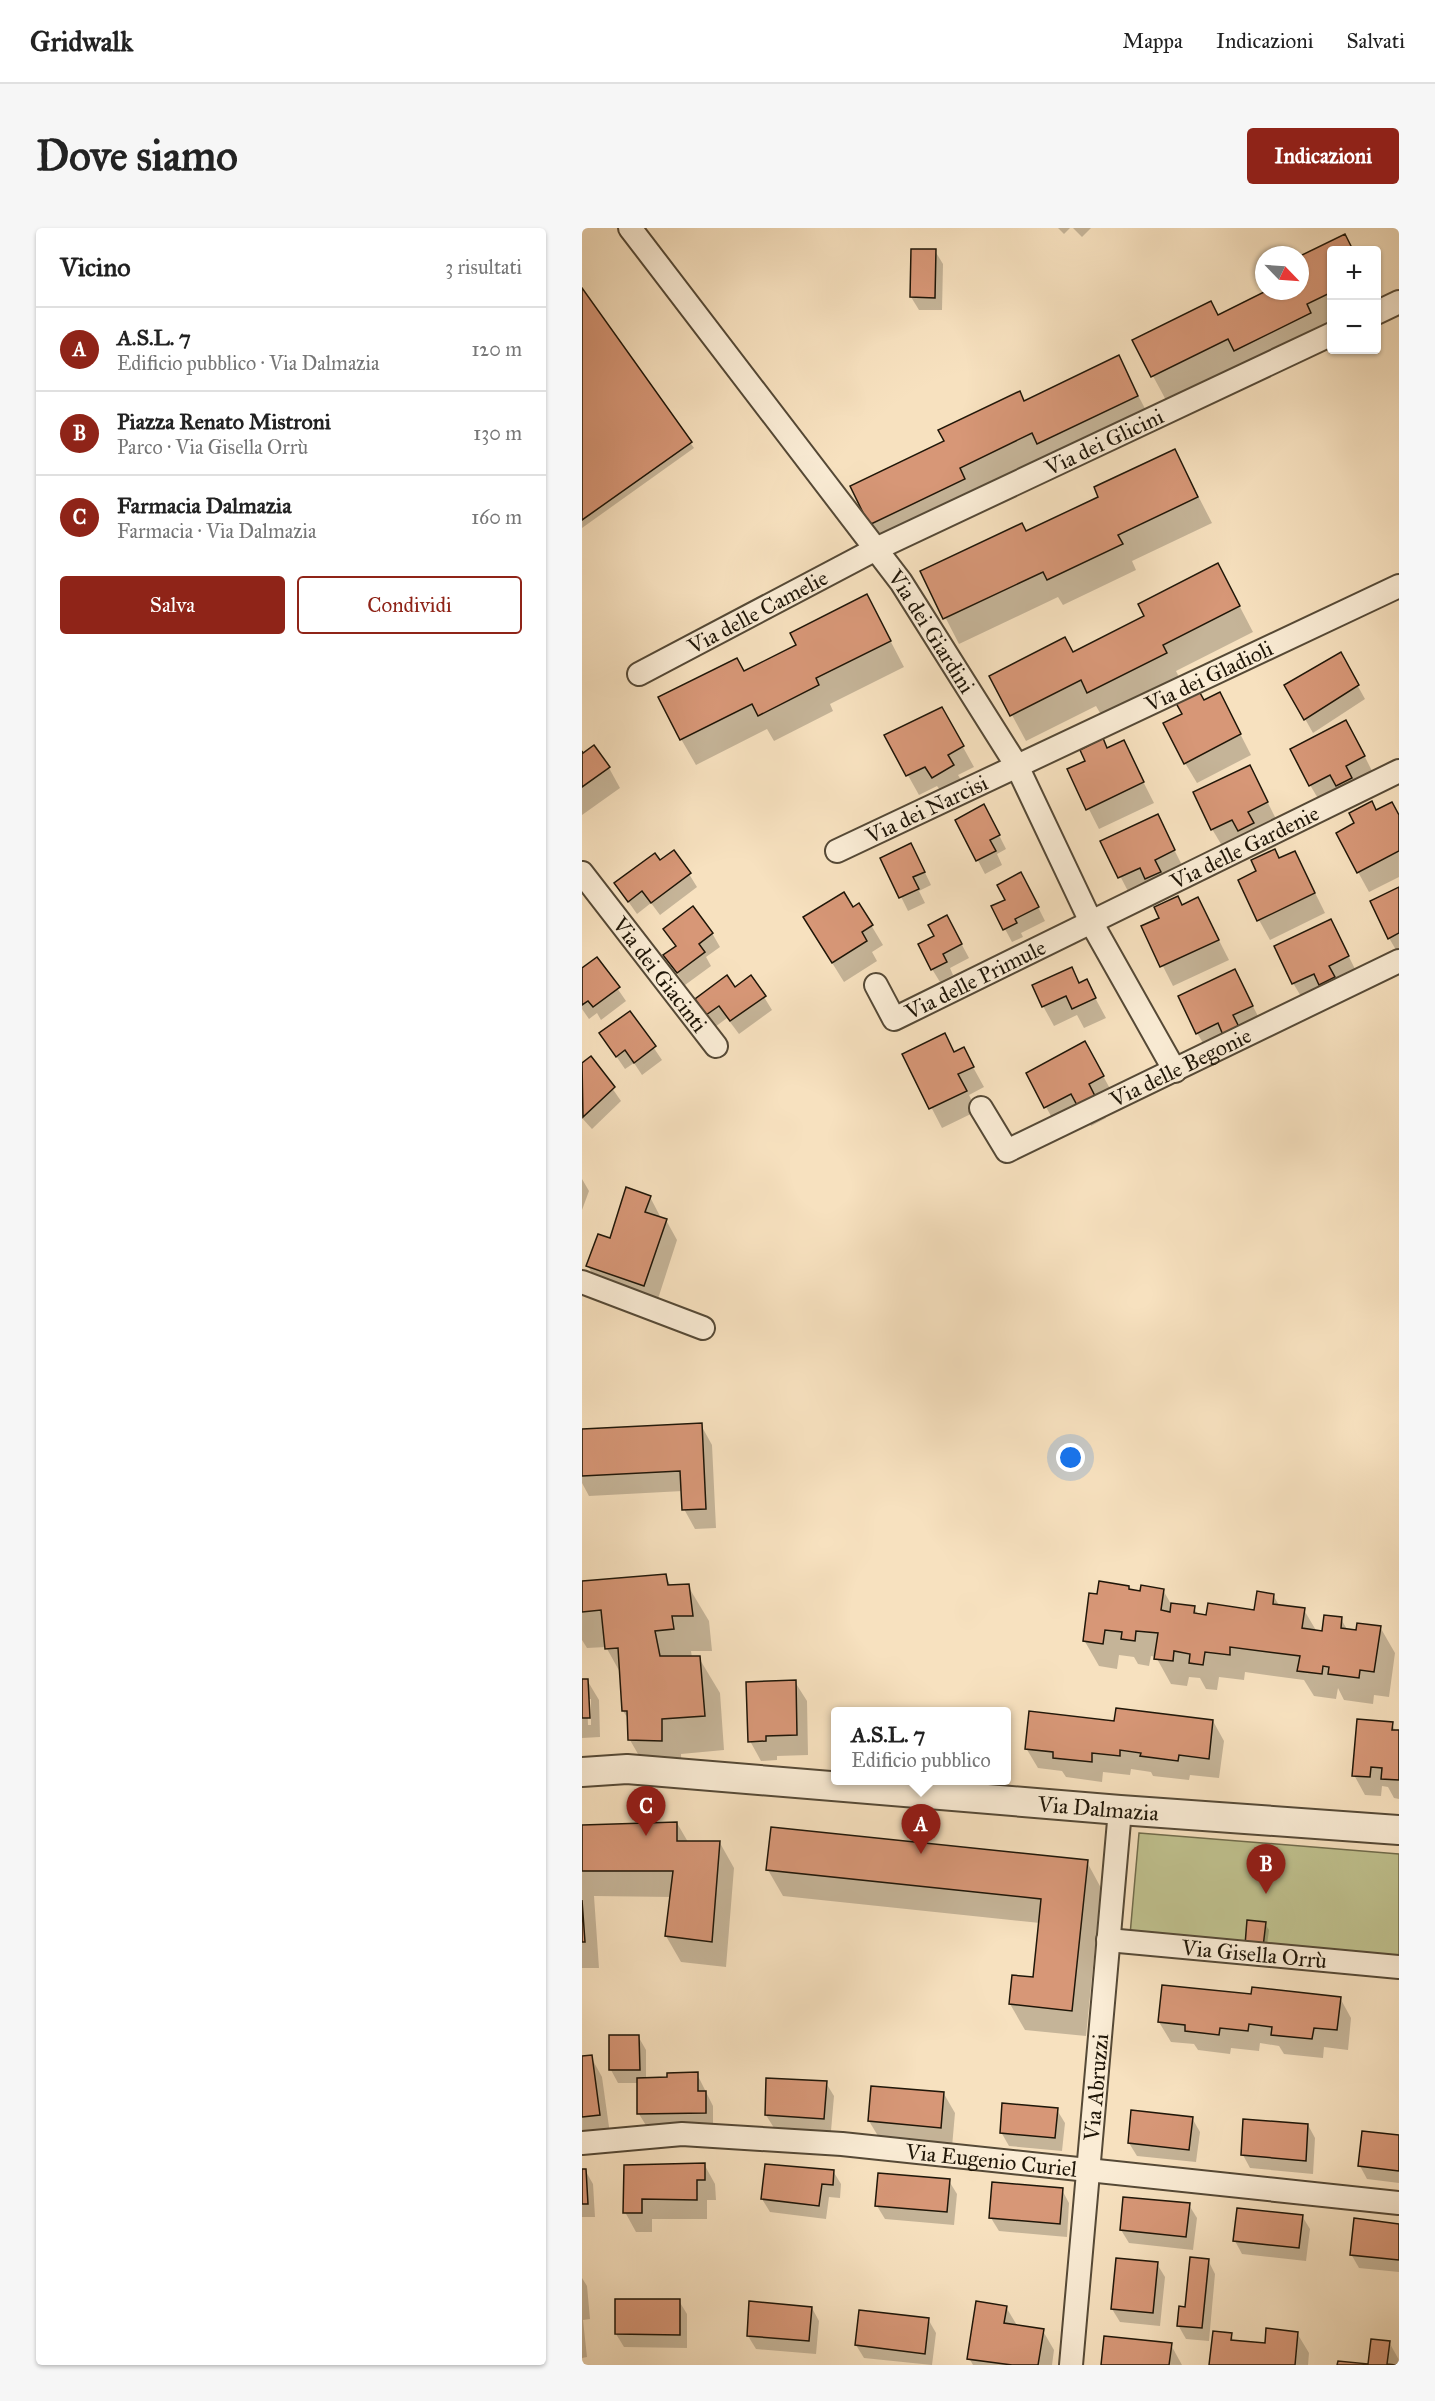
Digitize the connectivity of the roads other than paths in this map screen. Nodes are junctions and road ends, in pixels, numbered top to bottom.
1 (630, 228) edge
2 (1399, 302) edge
3 (1381, 311) edge
4 (1327, 336) edge
5 (876, 549) junction
6 (1399, 586) edge
7 (639, 674) dead end
8 (1017, 766) junction
9 (1399, 771) edge
10 (837, 851) dead end
11 (582, 873) edge
12 (1091, 922) junction
13 (1399, 962) edge
14 (876, 985) dead end
15 (716, 1046) dead end
16 (1175, 1071) junction
17 (981, 1108) dead end
18 (582, 1282) edge
19 (703, 1328) dead end
20 (582, 1772) edge
21 (1120, 1810) junction
22 (1399, 1830) edge
23 (1108, 1940) junction
24 (1399, 1967) edge
25 (582, 2143) edge
26 (1089, 2169) junction
27 (1399, 2203) edge
28 (1071, 2365) edge

1 - 5 street, Via dei Giardini
2 - 3 street
4 - 5 street, Via dei Glicini
5 - 7 street, Via delle Camelie
5 - 8 street, Via dei Giardini
6 - 8 street, Via dei Gladioli
8 - 10 street, Via dei Narcisi
8 - 12 street, Via dei Giardini
9 - 12 street, Via delle Gardenie
11 - 15 street, Via dei Giacinti
12 - 14 street, Via delle Primule
12 - 16 street, Via dei Giardini
13 - 16 street, Via delle Begonie
16 - 17 street, Via delle Begonie
18 - 19 street
20 - 21 street, Via Dalmazia
21 - 22 street, Via Dalmazia
21 - 23 street, Via Abruzzi
23 - 24 street, Via Gisella Orrù
23 - 26 street, Via Abruzzi
25 - 26 street, Via Eugenio Curiel
26 - 27 street, Via Eugenio Curiel
26 - 28 street, Via Abruzzi

